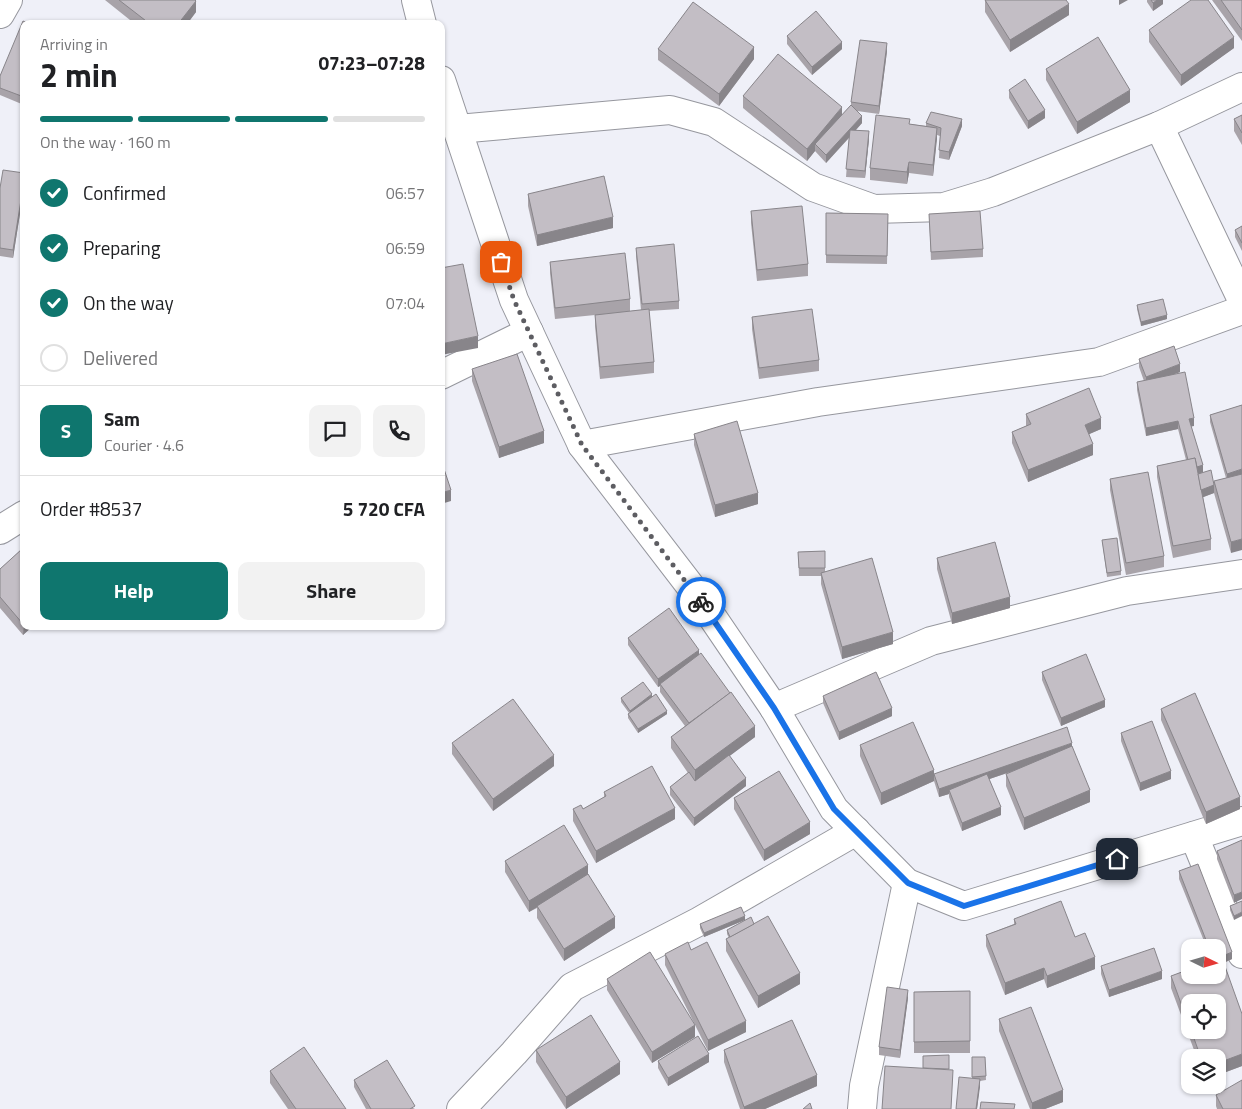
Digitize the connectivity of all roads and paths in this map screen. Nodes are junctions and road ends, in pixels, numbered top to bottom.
1 (8, 0) edge
2 (416, 0) edge
3 (0, 14) edge
4 (421, 20) edge
5 (1242, 87) edge
6 (445, 92) edge
7 (1160, 126) junction
8 (458, 129) junction
9 (1242, 300) edge
10 (1242, 310) edge
11 (529, 332) junction
12 (445, 373) edge
13 (582, 445) junction
14 (20, 518) edge
15 (0, 530) edge
16 (1242, 574) edge
17 (774, 708) junction
18 (1242, 821) edge
19 (856, 831) junction
20 (1194, 836) junction
21 (908, 883) junction
22 (1242, 954) edge
23 (461, 1109) edge
24 (862, 1109) edge

1 - 3 street
2 - 4 street
5 - 7 street
6 - 8 street
7 - 8 street
7 - 9 street
8 - 11 street
10 - 13 street
11 - 12 street
11 - 13 street
13 - 17 street
14 - 15 street
16 - 17 street
17 - 19 street
18 - 20 street
19 - 21 street
19 - 23 street
20 - 21 street
20 - 22 street
21 - 24 street

